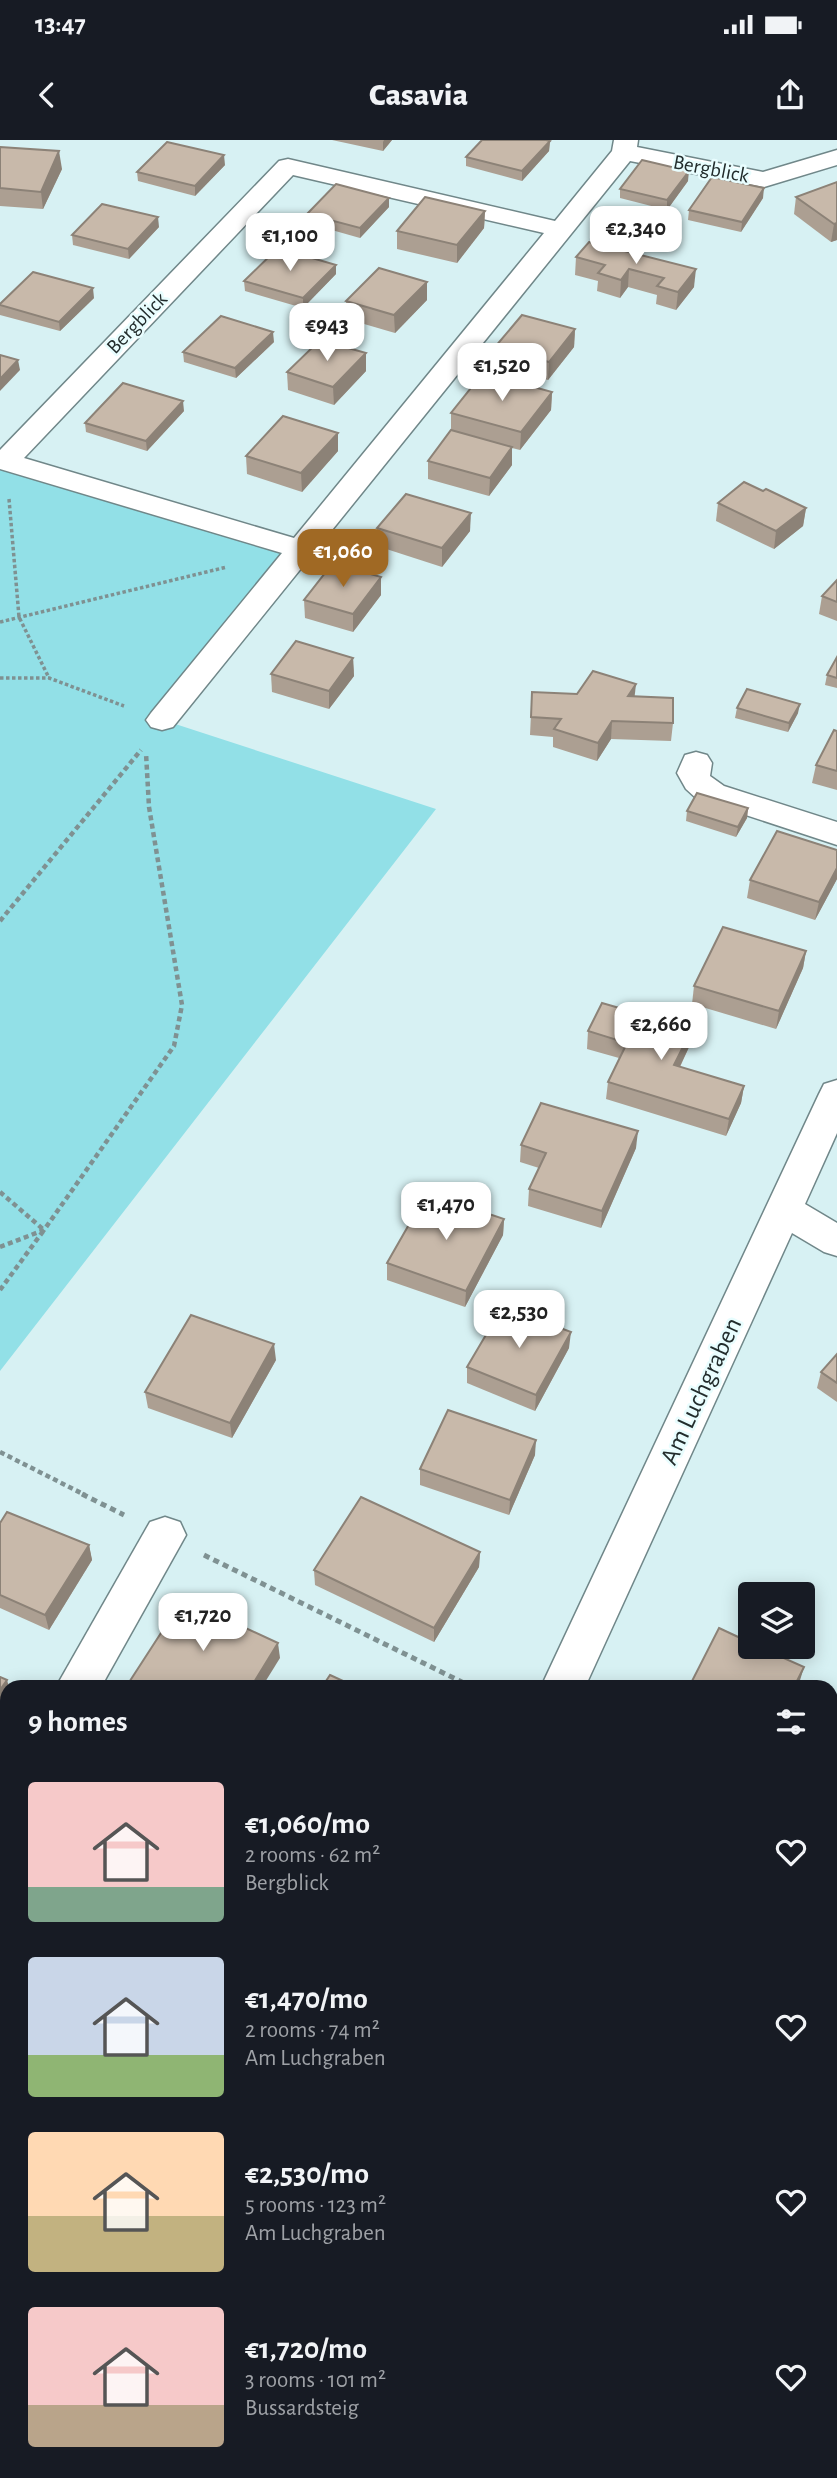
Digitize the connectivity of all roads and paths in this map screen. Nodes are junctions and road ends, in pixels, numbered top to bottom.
1 (625, 146) edge
2 (837, 157) edge
3 (562, 230) junction
4 (5, 461) junction
5 (300, 549) junction
6 (19, 617) junction
7 (0, 622) edge
8 (0, 678) edge
9 (49, 678) junction
10 (162, 720) joint
11 (696, 763) dead end
12 (837, 834) edge
13 (0, 921) edge
14 (837, 1094) edge
15 (0, 1192) edge
16 (785, 1210) junction
17 (44, 1230) junction
18 (837, 1241) edge
19 (0, 1247) edge
20 (0, 1290) edge
21 (0, 1452) edge
22 (165, 1535) junction
23 (82, 1680) edge
24 (458, 1680) edge
25 (567, 1680) edge

1 - 2 street, Bergblick
1 - 3 street, Bergblick
3 - 4 street, Bergblick
3 - 5 street, Bergblick
4 - 5 street
4 - 6 path
5 - 6 path
5 - 10 street, Bergblick
6 - 7 path
6 - 9 path
8 - 9 path
9 - 10 path
11 - 12 street
13 - 17 path
14 - 16 street, Am Luchgraben
15 - 17 path
16 - 18 street
16 - 25 street, Am Luchgraben
17 - 19 path
17 - 20 path
21 - 22 path
22 - 23 street
22 - 24 path

